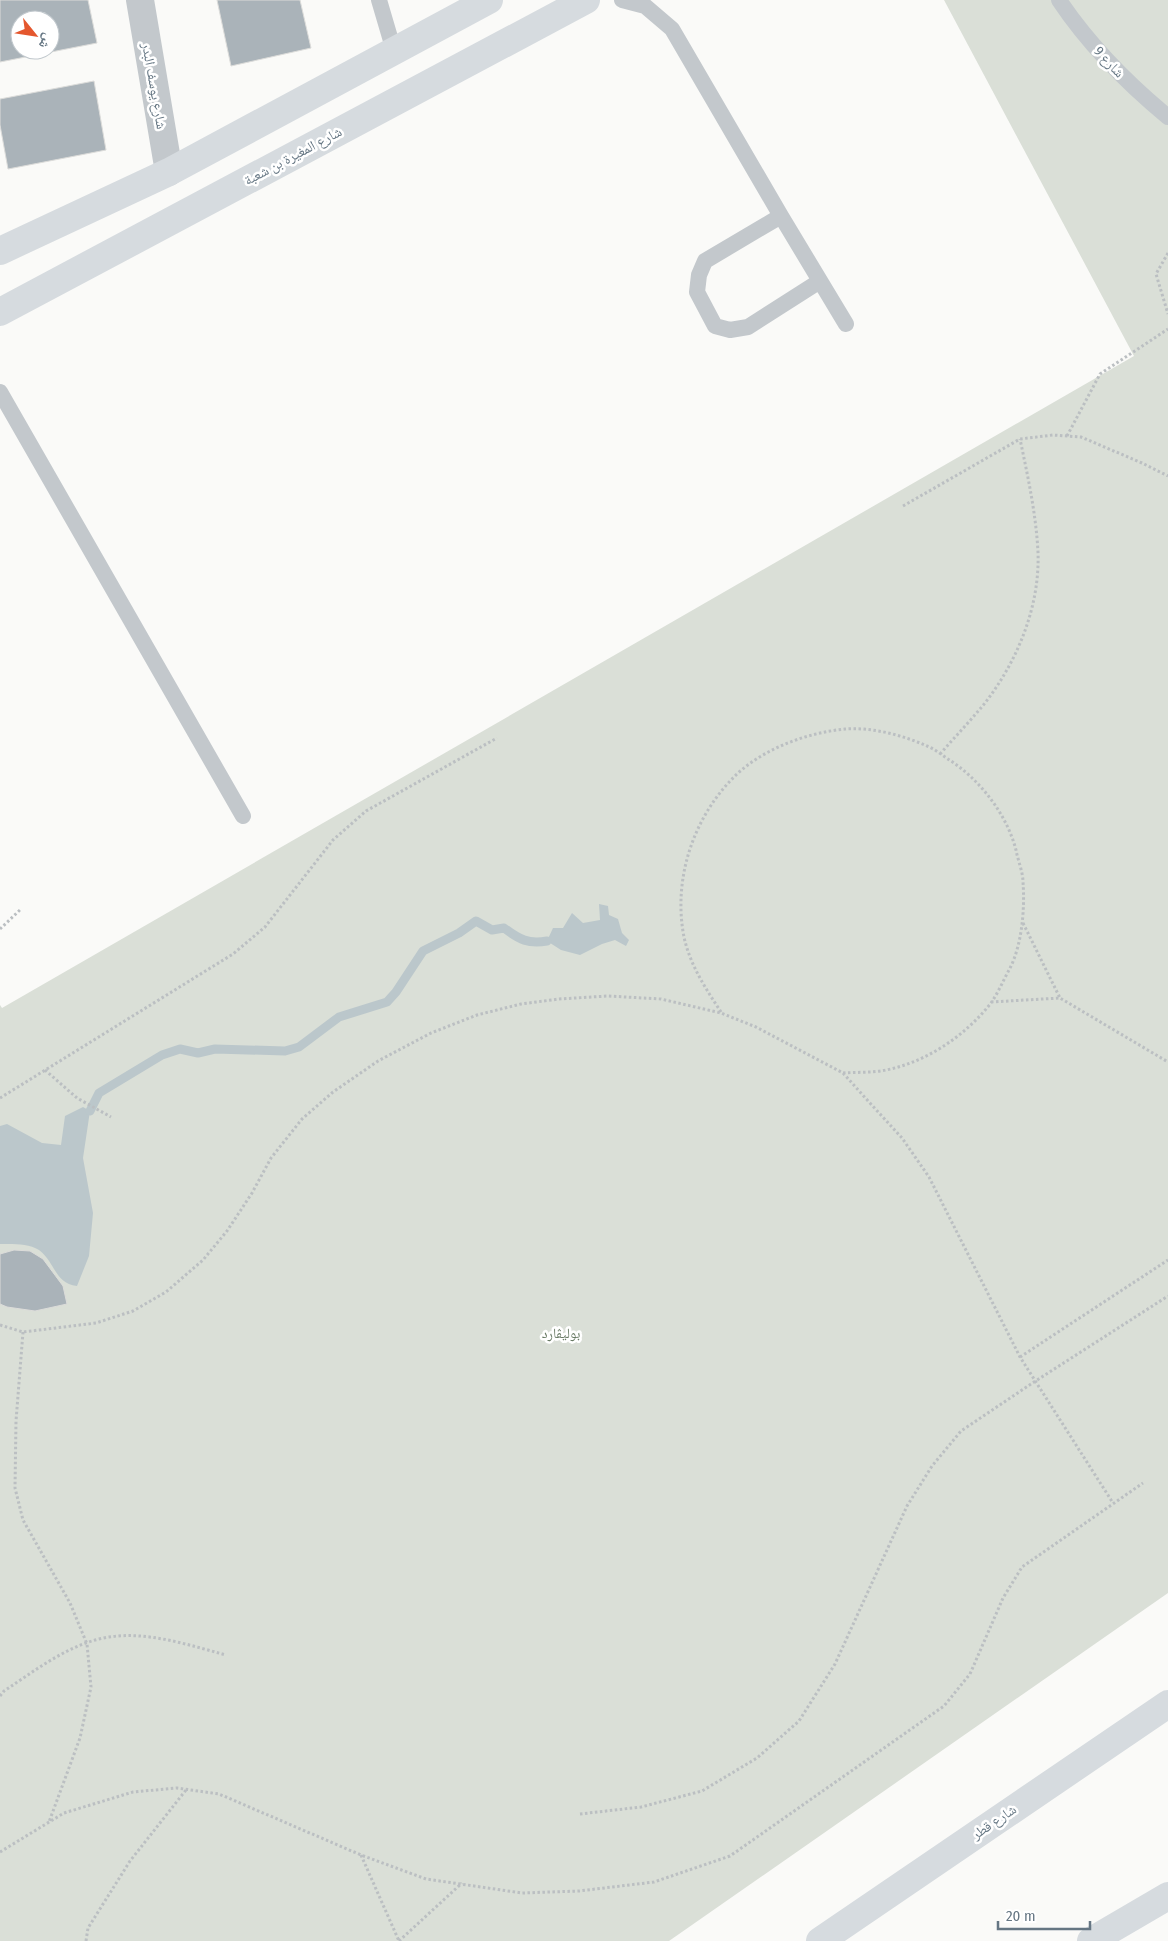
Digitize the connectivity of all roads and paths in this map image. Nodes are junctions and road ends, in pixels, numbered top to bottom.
1 (140, 0) edge
2 (379, 0) edge
3 (490, 0) edge
4 (586, 0) edge
5 (622, 0) edge
6 (1059, 0) edge
7 (394, 51) junction
8 (1168, 117) edge
9 (169, 172) junction
10 (781, 216) junction
11 (0, 251) edge
12 (1168, 253) edge
13 (820, 281) junction
14 (0, 312) edge
15 (1168, 314) edge
16 (846, 324) dead end
17 (1168, 329) edge
18 (0, 392) edge
19 (1067, 436) junction
20 (1020, 440) junction
21 (1168, 476) edge
22 (902, 506) dead end
23 (497, 738) dead end
24 (940, 754) junction
25 (243, 816) dead end
26 (21, 909) dead end
27 (1023, 923) junction
28 (0, 928) edge
29 (1060, 998) junction
30 (992, 1002) junction
31 (721, 1013) junction
32 (1168, 1062) edge
33 (45, 1070) junction
34 (843, 1073) junction
35 (0, 1098) edge
36 (112, 1117) dead end
37 (1168, 1260) edge
38 (1168, 1296) edge
39 (0, 1325) edge
40 (23, 1332) junction
41 (1020, 1358) junction
42 (1034, 1382) junction
43 (1143, 1483) dead end
44 (1113, 1503) junction
45 (87, 1644) junction
46 (226, 1655) dead end
47 (0, 1696) edge
48 (1166, 1703) edge
49 (186, 1790) junction
50 (580, 1814) dead end
51 (49, 1822) junction
52 (0, 1852) edge
53 (361, 1855) junction
54 (462, 1883) junction
55 (1168, 1896) edge
56 (86, 1941) edge
57 (399, 1941) edge
58 (820, 1941) edge
59 (1092, 1941) edge

1 - 9 street, شارع يوسف البدر
2 - 7 lane
3 - 7 main road
4 - 14 main road, شارع المغيرة بن شعبة
5 - 10 lane
6 - 8 lane, شارع 9
7 - 9 main road
9 - 11 main road
10 - 13 lane
10 - 13 lane
12 - 15 path
13 - 16 lane
17 - 19 path
18 - 25 lane
19 - 20 path
19 - 21 path
20 - 22 path
20 - 24 path
23 - 33 path
24 - 27 path
24 - 31 path
26 - 28 path
27 - 29 path
27 - 30 path
29 - 30 path
29 - 32 path
30 - 34 path
31 - 34 path
31 - 40 path
33 - 35 path
33 - 36 path
34 - 41 path
37 - 41 path
38 - 42 path
39 - 40 path
40 - 45 path
41 - 42 path
42 - 44 path
42 - 50 path
43 - 44 path
44 - 54 path
45 - 46 path
45 - 47 path
45 - 51 path
48 - 58 main road, شارع قطر
49 - 51 path
49 - 53 path
49 - 56 path
51 - 52 path
53 - 54 path
53 - 57 path
54 - 57 path
55 - 59 main road

